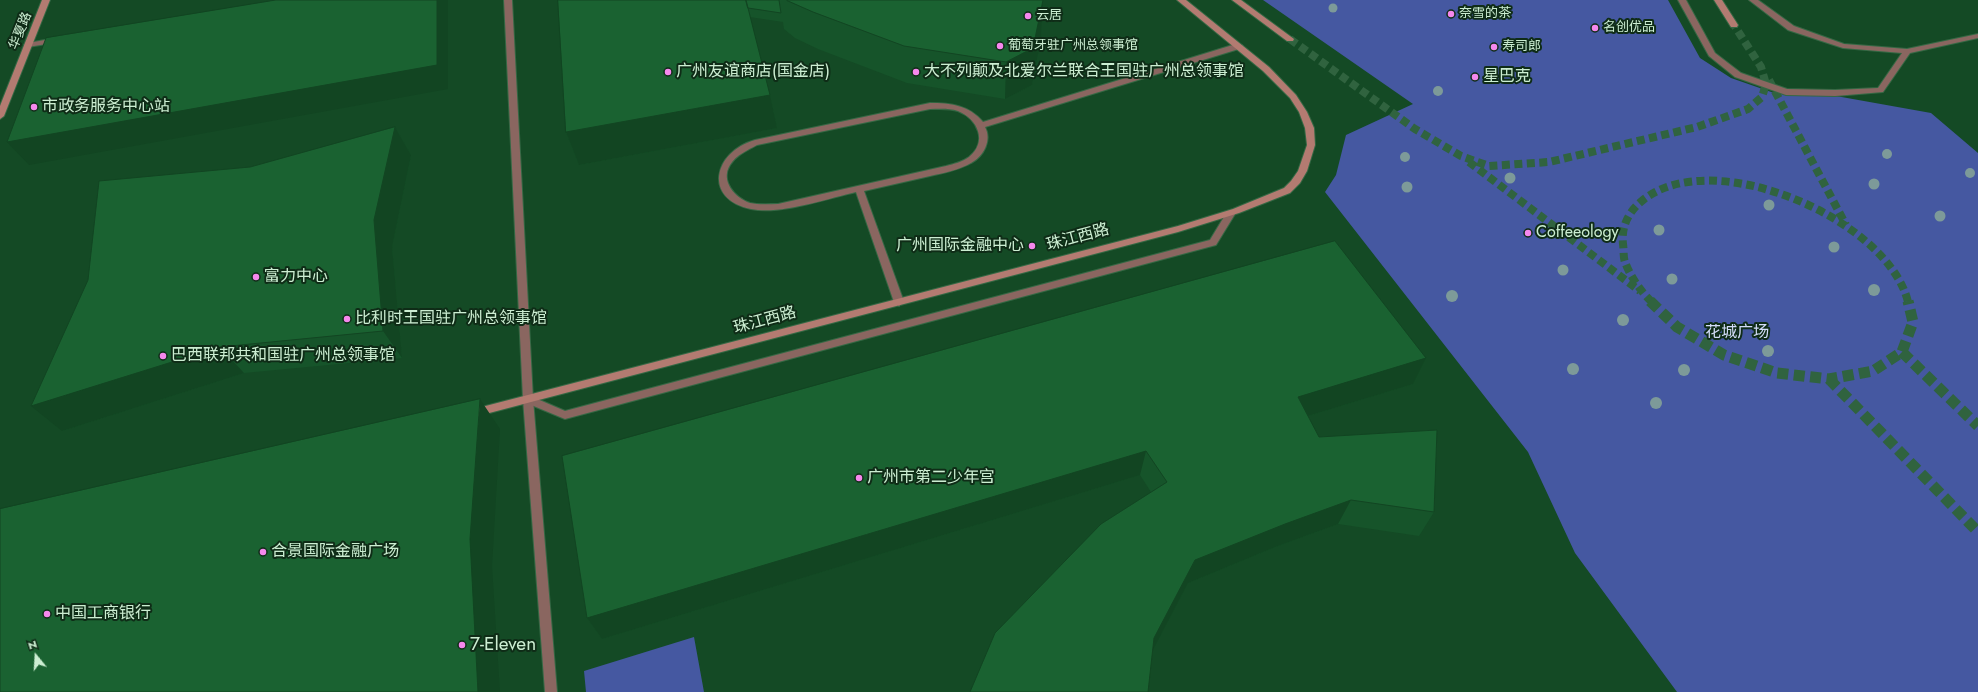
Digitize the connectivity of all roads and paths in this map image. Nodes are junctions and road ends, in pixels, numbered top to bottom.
1 (46, 0) edge
2 (508, 0) edge
3 (1181, 0) edge
4 (1236, 0) edge
5 (1682, 0) edge
6 (1718, 0) edge
7 (1753, 0) edge
8 (1734, 25) tunnel mouth
9 (1978, 36) edge
10 (64, 39) edge
11 (1290, 40) tunnel mouth
12 (28, 45) junction
13 (1239, 46) junction
14 (1907, 51) junction
15 (0, 116) edge
16 (982, 126) junction
17 (859, 188) junction
18 (1230, 214) junction
19 (900, 302) junction
20 (528, 399) junction
21 (464, 415) edge
22 (551, 692) edge

1 - 12 main road, 华夏路
2 - 20 street
3 - 13 main road, 珠江西路
4 - 11 main road
5 - 14 street
6 - 8 main road
7 - 14 street
9 - 14 street
10 - 12 street
12 - 15 main road, 华夏路
13 - 16 street
13 - 18 main road, 珠江西路
16 - 17 street
16 - 17 street
17 - 19 street
18 - 19 main road, 珠江西路
18 - 20 street
19 - 20 main road, 珠江西路
20 - 21 main road, 珠江西路
20 - 22 street

